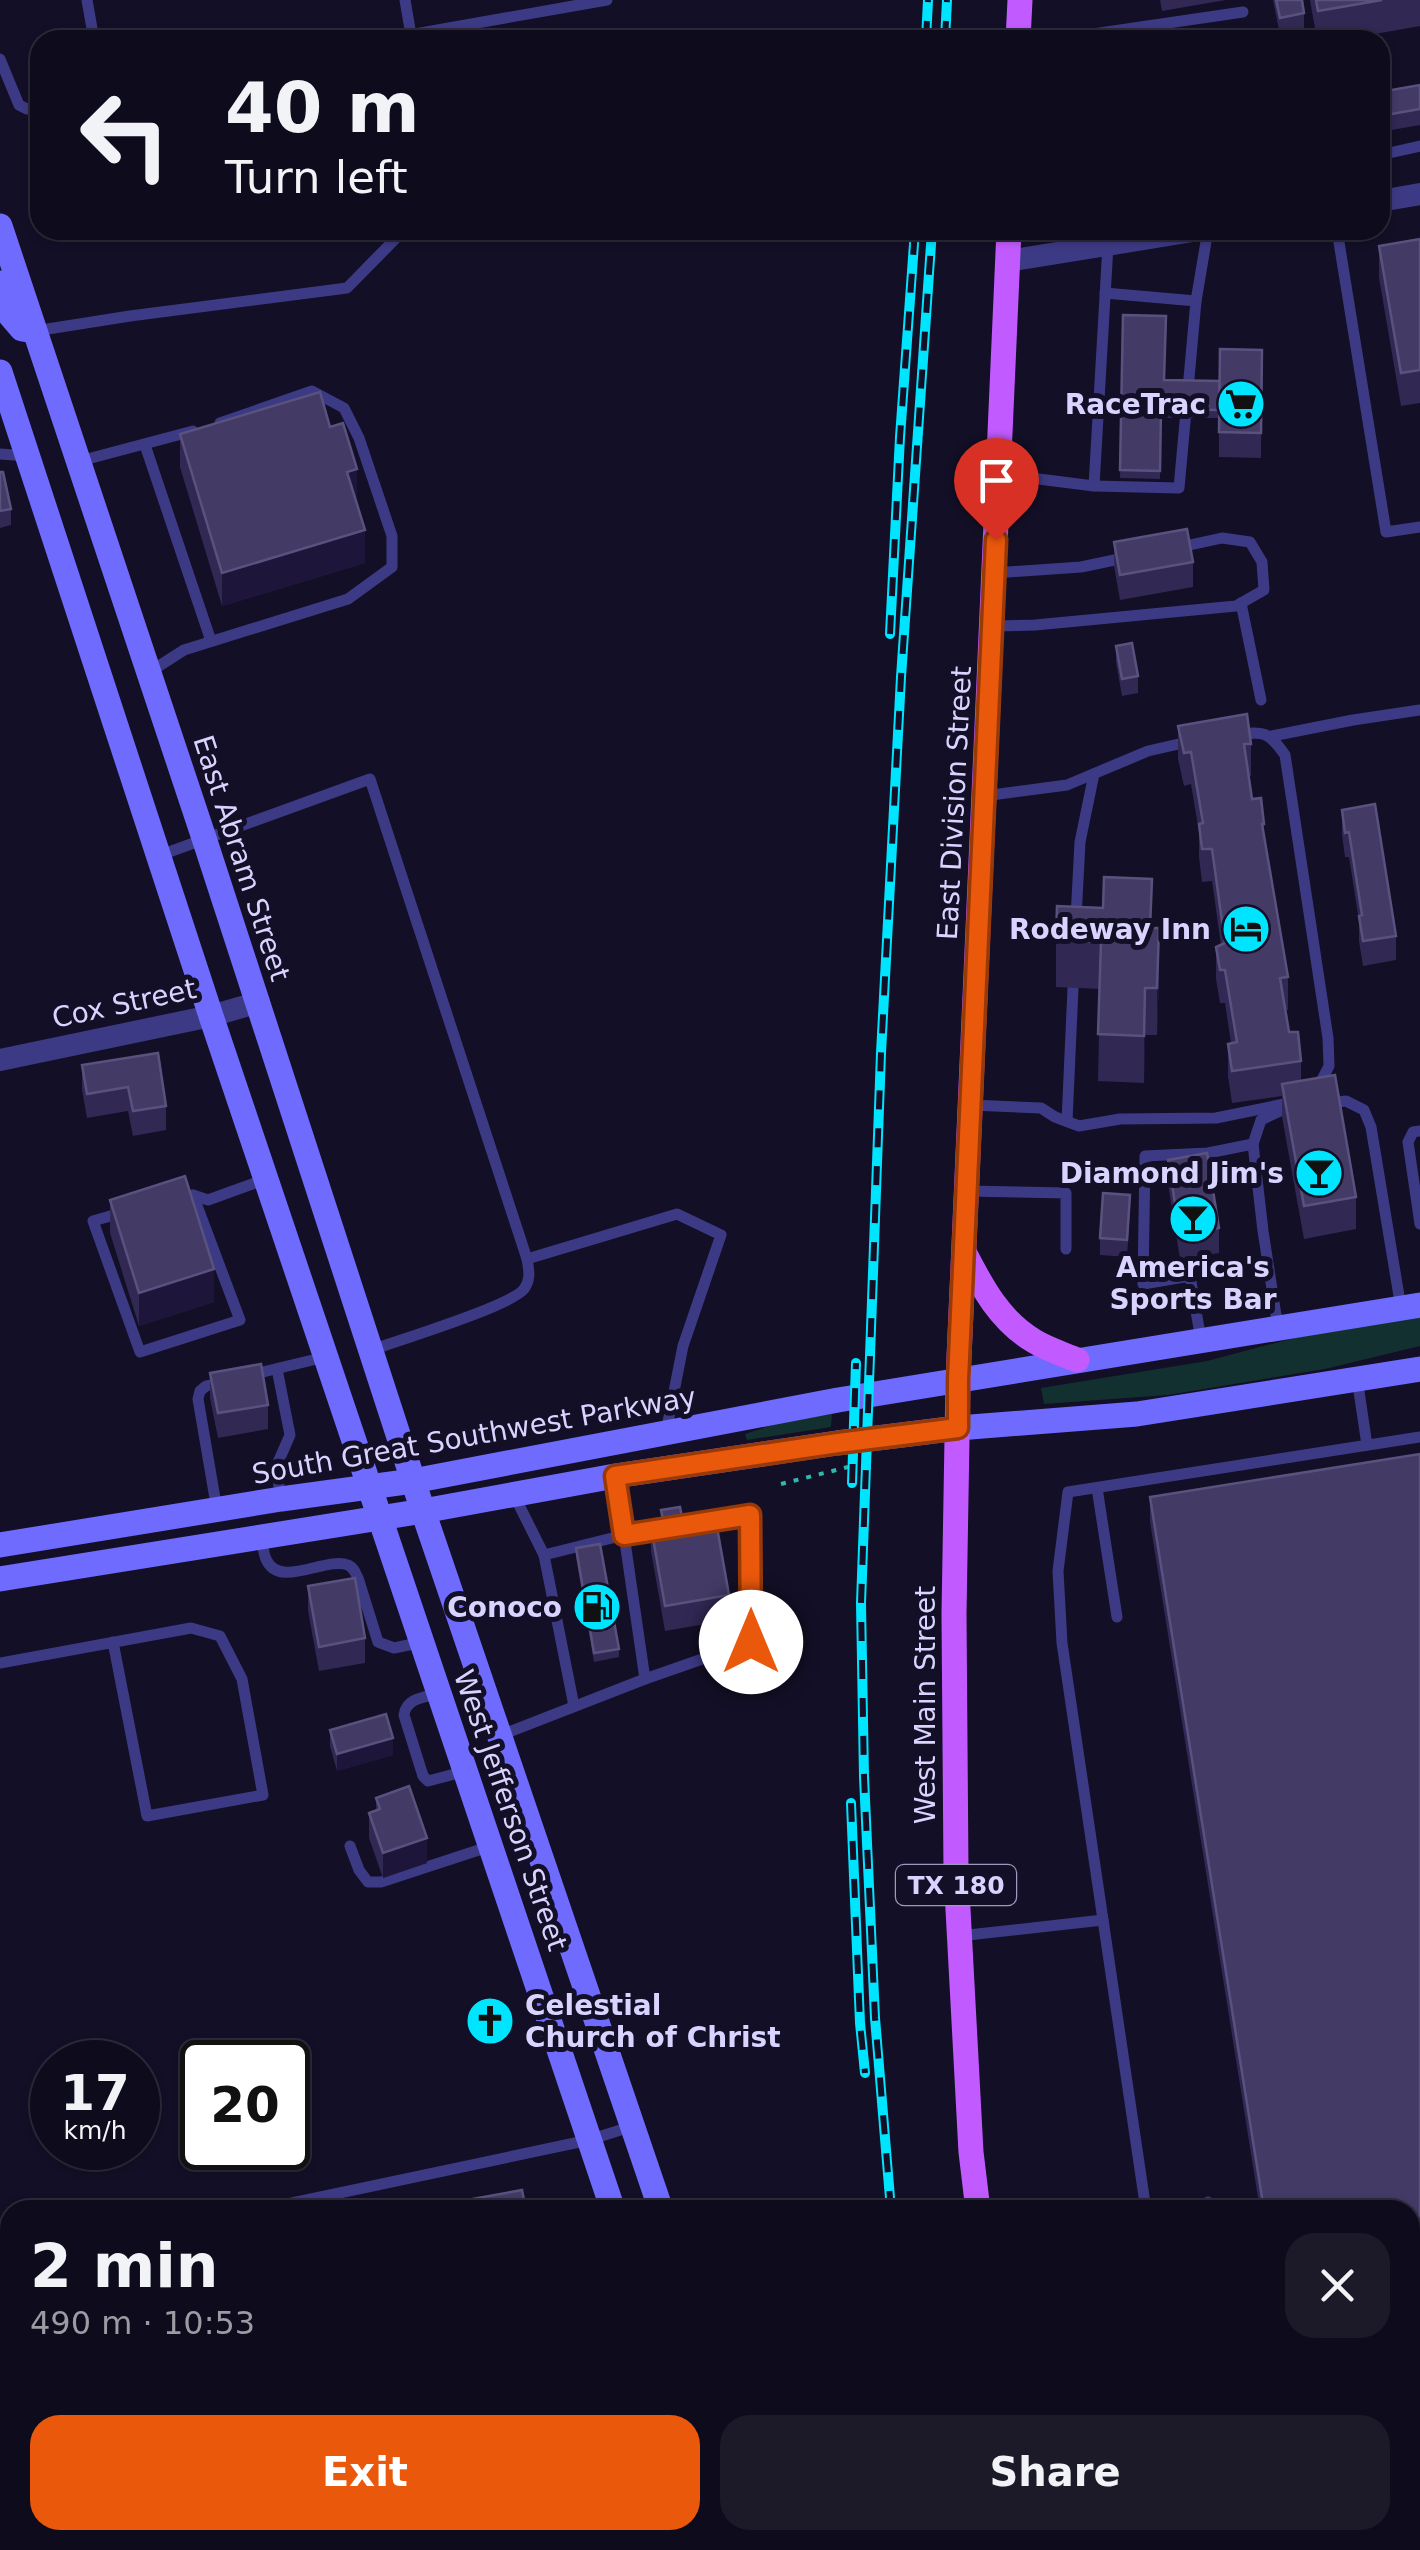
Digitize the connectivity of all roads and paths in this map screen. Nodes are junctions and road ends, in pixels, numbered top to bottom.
1 (87, 0) edge
2 (405, 0) edge
3 (606, 0) edge
4 (1020, 0) edge
5 (1243, 12) dead end
6 (92, 30) edge
7 (410, 30) edge
8 (439, 30) edge
9 (1018, 30) edge
10 (1120, 30) edge
11 (0, 59) edge
12 (30, 108) edge
13 (1420, 146) edge
14 (1390, 153) edge
15 (1420, 194) edge
16 (1390, 198) edge
17 (0, 226) edge
18 (394, 240) edge
19 (1009, 240) edge
20 (1097, 240) edge
21 (1110, 240) edge
22 (1206, 240) edge
23 (1339, 240) edge
24 (1008, 261) junction
25 (0, 283) edge
26 (1105, 293) junction
27 (1196, 301) junction
28 (34, 331) junction
29 (0, 372) edge
30 (145, 445) junction
31 (0, 454) edge
32 (28, 456) junction
33 (78, 462) junction
34 (998, 474) junction
35 (1094, 486) junction
36 (1420, 526) edge
37 (1169, 549) edge
38 (1134, 556) edge
39 (994, 573) junction
40 (124, 602) junction
41 (1241, 604) junction
42 (992, 626) junction
43 (211, 641) junction
44 (148, 673) junction
45 (1261, 700) dead end
46 (1420, 710) edge
47 (1226, 736) edge
48 (1272, 736) junction
49 (1210, 738) edge
50 (1094, 774) junction
51 (984, 796) junction
52 (204, 838) junction
53 (158, 856) junction
54 (1076, 936) edge
55 (1073, 988) dead end
56 (258, 1002) junction
57 (211, 1016) junction
58 (0, 1060) edge
59 (971, 1105) junction
60 (1067, 1121) junction
61 (1420, 1131) edge
62 (1253, 1144) junction
63 (266, 1179) junction
64 (967, 1191) junction
65 (193, 1195) junction
66 (156, 1204) edge
67 (141, 1208) edge
68 (1420, 1224) edge
69 (1066, 1248) dead end
70 (964, 1253) junction
71 (528, 1258) junction
72 (1410, 1306) edge
73 (1278, 1328) junction
74 (1201, 1340) junction
75 (372, 1350) junction
76 (327, 1357) junction
77 (1078, 1360) junction
78 (277, 1369) junction
79 (1420, 1369) edge
80 (1357, 1378) junction
81 (958, 1380) junction
82 (958, 1428) junction
83 (666, 1432) junction
84 (1420, 1437) edge
85 (1367, 1445) junction
86 (852, 1466) dead end
87 (615, 1476) junction
88 (413, 1480) junction
89 (780, 1484) dead end
90 (370, 1487) junction
91 (1098, 1488) junction
92 (514, 1494) junction
93 (281, 1499) junction
94 (217, 1510) junction
95 (423, 1511) junction
96 (381, 1518) junction
97 (696, 1524) edge
98 (678, 1526) edge
99 (624, 1535) junction
100 (262, 1536) junction
101 (0, 1545) edge
102 (544, 1555) junction
103 (0, 1579) edge
104 (1117, 1617) dead end
105 (113, 1642) junction
106 (423, 1642) junction
107 (0, 1662) edge
108 (645, 1679) junction
109 (440, 1692) junction
110 (574, 1706) junction
111 (501, 1734) junction
112 (516, 1777) junction
113 (469, 1780) junction
114 (350, 1846) dead end
115 (491, 1846) junction
116 (1103, 1920) junction
117 (959, 1936) junction
118 (618, 2081) junction
119 (575, 2096) junction
120 (633, 2126) junction
121 (589, 2140) junction
122 (305, 2200) edge
123 (601, 2200) edge
124 (658, 2200) edge
125 (977, 2200) edge
126 (1145, 2200) edge

1 - 6 lane
2 - 7 lane
3 - 8 lane
4 - 9 main road
5 - 10 lane
11 - 12 lane
13 - 14 lane
15 - 16 street
17 - 28 main road, East Abram Street
18 - 28 lane
19 - 24 main road, East Division Street / TX 180
20 - 24 street
21 - 26 lane
22 - 27 lane
23 - 36 lane
24 - 34 main road, East Division Street / TX 180
25 - 28 main road
26 - 27 lane
26 - 35 lane
27 - 35 lane
28 - 33 main road, East Abram Street
29 - 32 main road
30 - 33 lane
30 - 43 lane
30 - 43 lane
31 - 32 lane
32 - 40 main road
32 - 53 main road
33 - 40 main road, East Abram Street
34 - 35 lane
34 - 39 main road, East Division Street / TX 180
37 - 41 lane
38 - 39 lane
39 - 42 main road, East Division Street / TX 180
40 - 44 main road, East Abram Street
41 - 42 lane
41 - 45 lane
42 - 51 main road, East Division Street / TX 180
43 - 44 lane
44 - 52 main road, East Abram Street
46 - 48 lane
47 - 48 lane
48 - 60 lane
49 - 50 lane
50 - 51 lane
50 - 54 lane
51 - 59 main road, East Division Street / TX 180
52 - 53 lane
52 - 56 main road, East Abram Street
52 - 71 lane
53 - 57 main road
55 - 60 lane
56 - 57 street, Cox Street
56 - 75 main road, East Abram Street
57 - 58 street, Cox Street
57 - 63 main road
59 - 60 lane
59 - 64 main road, East Division Street / TX 180
61 - 68 lane
62 - 72 lane
62 - 73 lane
62 - 74 lane
63 - 65 lane
63 - 76 main road
64 - 69 lane
64 - 70 main road, East Division Street / TX 180
65 - 66 lane
65 - 67 lane
70 - 77 main road
70 - 81 main road, East Division Street / TX 180
71 - 75 lane
71 - 83 lane
72 - 73 main road, South Great Southwest Parkway
73 - 74 main road, South Great Southwest Parkway
74 - 77 main road, South Great Southwest Parkway
75 - 88 main road, East Abram Street
76 - 78 lane
76 - 90 main road
77 - 81 main road, South Great Southwest Parkway
78 - 93 lane
78 - 94 lane
79 - 80 main road
80 - 82 main road
80 - 85 lane
81 - 82 main road, West Main Street / TX 180
81 - 83 main road, South Great Southwest Parkway
82 - 87 main road
82 - 117 main road, West Main Street / TX 180
83 - 88 main road, South Great Southwest Parkway
84 - 85 lane
85 - 91 lane
86 - 89 path
87 - 92 main road
87 - 99 lane
88 - 90 main road, South Great Southwest Parkway
88 - 95 main road, East Abram Street
90 - 93 main road, South Great Southwest Parkway
90 - 96 main road, West Jefferson Street
91 - 104 lane
91 - 116 lane
92 - 95 main road
92 - 102 lane
93 - 94 main road, South Great Southwest Parkway
94 - 101 main road, South Great Southwest Parkway
95 - 96 main road
95 - 111 main road, West Jefferson Street
96 - 100 main road
96 - 106 main road, West Jefferson Street
97 - 108 lane
98 - 99 lane
99 - 102 lane
99 - 108 lane
100 - 103 main road
100 - 106 lane
102 - 110 lane
105 - 105 lane
105 - 107 lane
106 - 109 main road, West Jefferson Street
108 - 110 lane
109 - 113 main road, West Jefferson Street
109 - 113 lane
110 - 111 lane
111 - 112 main road, West Jefferson Street
112 - 113 main road
112 - 118 main road, West Jefferson Street
113 - 115 main road, West Jefferson Street
114 - 115 lane
115 - 119 main road, West Jefferson Street
116 - 117 lane
116 - 126 lane
117 - 125 main road, West Main Street / TX 180
118 - 119 main road
118 - 120 main road, West Jefferson Street
119 - 121 main road, West Jefferson Street
120 - 121 lane
120 - 124 main road, West Jefferson Street
121 - 122 lane
121 - 123 main road, West Jefferson Street

